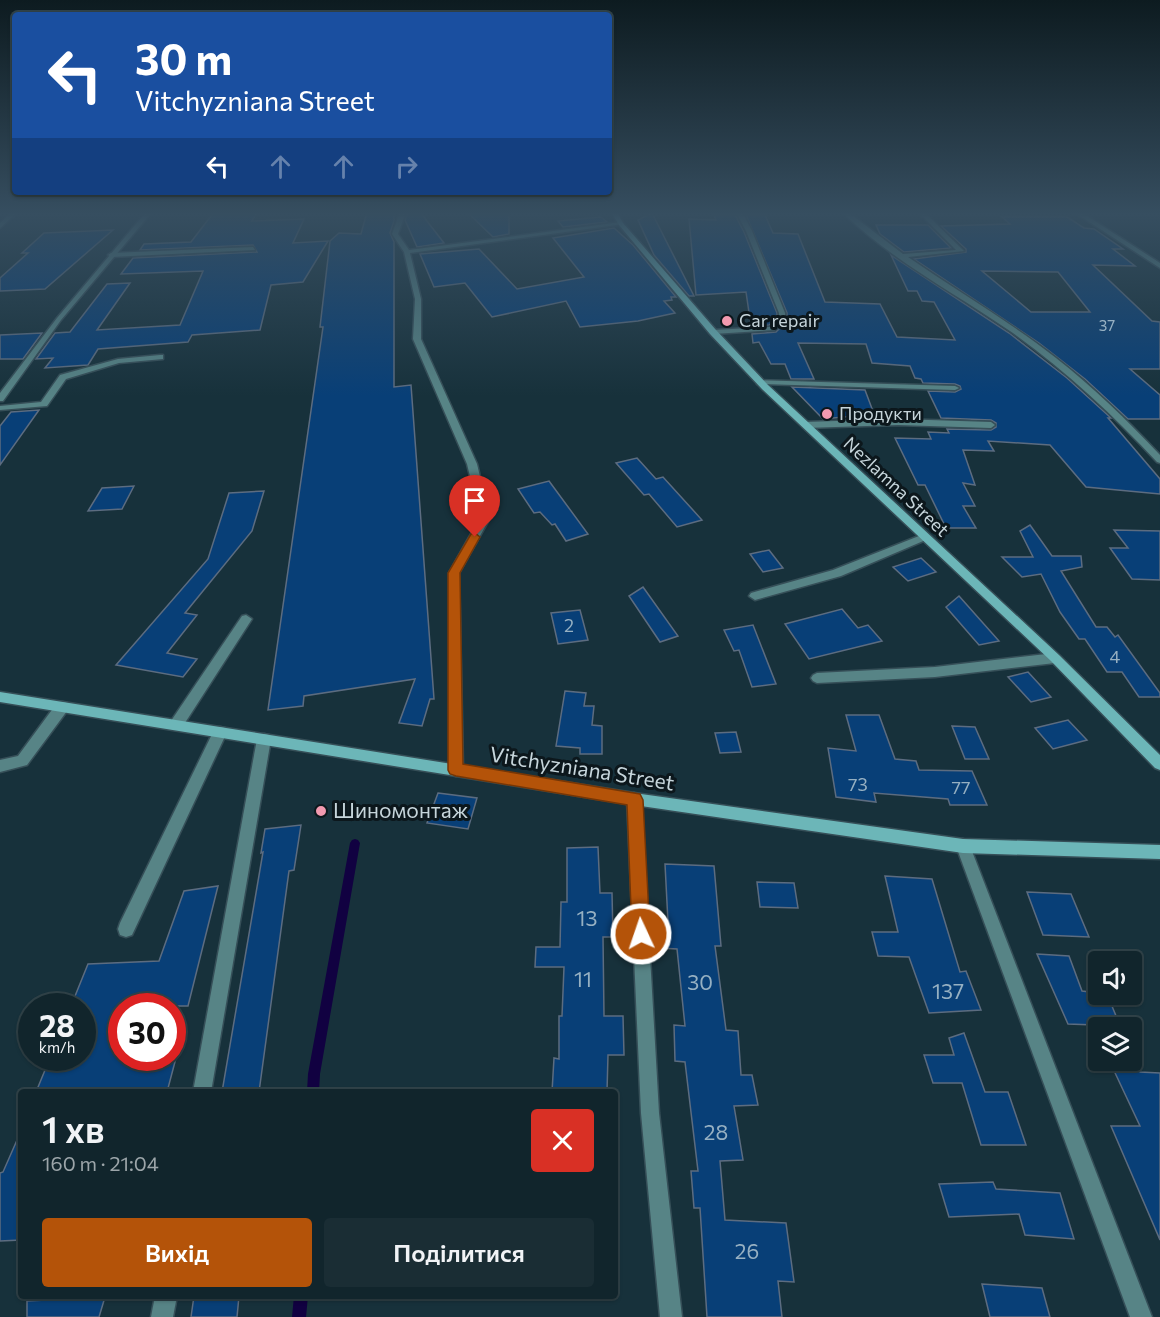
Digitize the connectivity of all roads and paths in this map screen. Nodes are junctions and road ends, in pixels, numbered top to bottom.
1 (96, 273) edge
2 (412, 273) edge
3 (663, 273) edge
4 (765, 273) edge
5 (928, 273) edge
6 (713, 332) junction
7 (160, 357) dead end
8 (760, 382) junction
9 (955, 388) dead end
10 (0, 399) edge
11 (0, 408) edge
12 (805, 424) junction
13 (991, 425) dead end
14 (1160, 460) edge
15 (924, 537) junction
16 (754, 596) dead end
17 (246, 619) dead end
18 (1055, 658) junction
19 (817, 678) dead end
20 (0, 697) edge
21 (62, 707) junction
22 (177, 725) junction
23 (220, 732) junction
24 (264, 739) junction
25 (1160, 764) edge
26 (0, 766) edge
27 (456, 770) junction
28 (634, 800) junction
29 (963, 846) junction
30 (1160, 852) edge
31 (126, 929) dead end
32 (203, 1089) edge
33 (165, 1299) edge
34 (162, 1317) edge
35 (671, 1317) edge
36 (1141, 1317) edge

1 - 10 street
2 - 27 street
3 - 6 street, Nezlamna Street
4 - 6 street
5 - 14 street
6 - 8 street, Nezlamna Street
7 - 11 street
8 - 9 street
8 - 12 street, Nezlamna Street
12 - 13 street
12 - 15 street, Nezlamna Street
15 - 16 street
15 - 18 street, Nezlamna Street
17 - 22 street
18 - 19 street
18 - 25 street, Nezlamna Street
20 - 21 street, Vitchyzniana Street
21 - 22 street, Vitchyzniana Street
21 - 26 street
22 - 23 street, Vitchyzniana Street
23 - 24 street, Vitchyzniana Street
23 - 31 street
24 - 27 street, Vitchyzniana Street
24 - 32 street
27 - 28 street, Vitchyzniana Street
28 - 29 street, Vitchyzniana Street
28 - 35 street
29 - 30 street, Vitchyzniana Street
29 - 36 street
33 - 34 street

